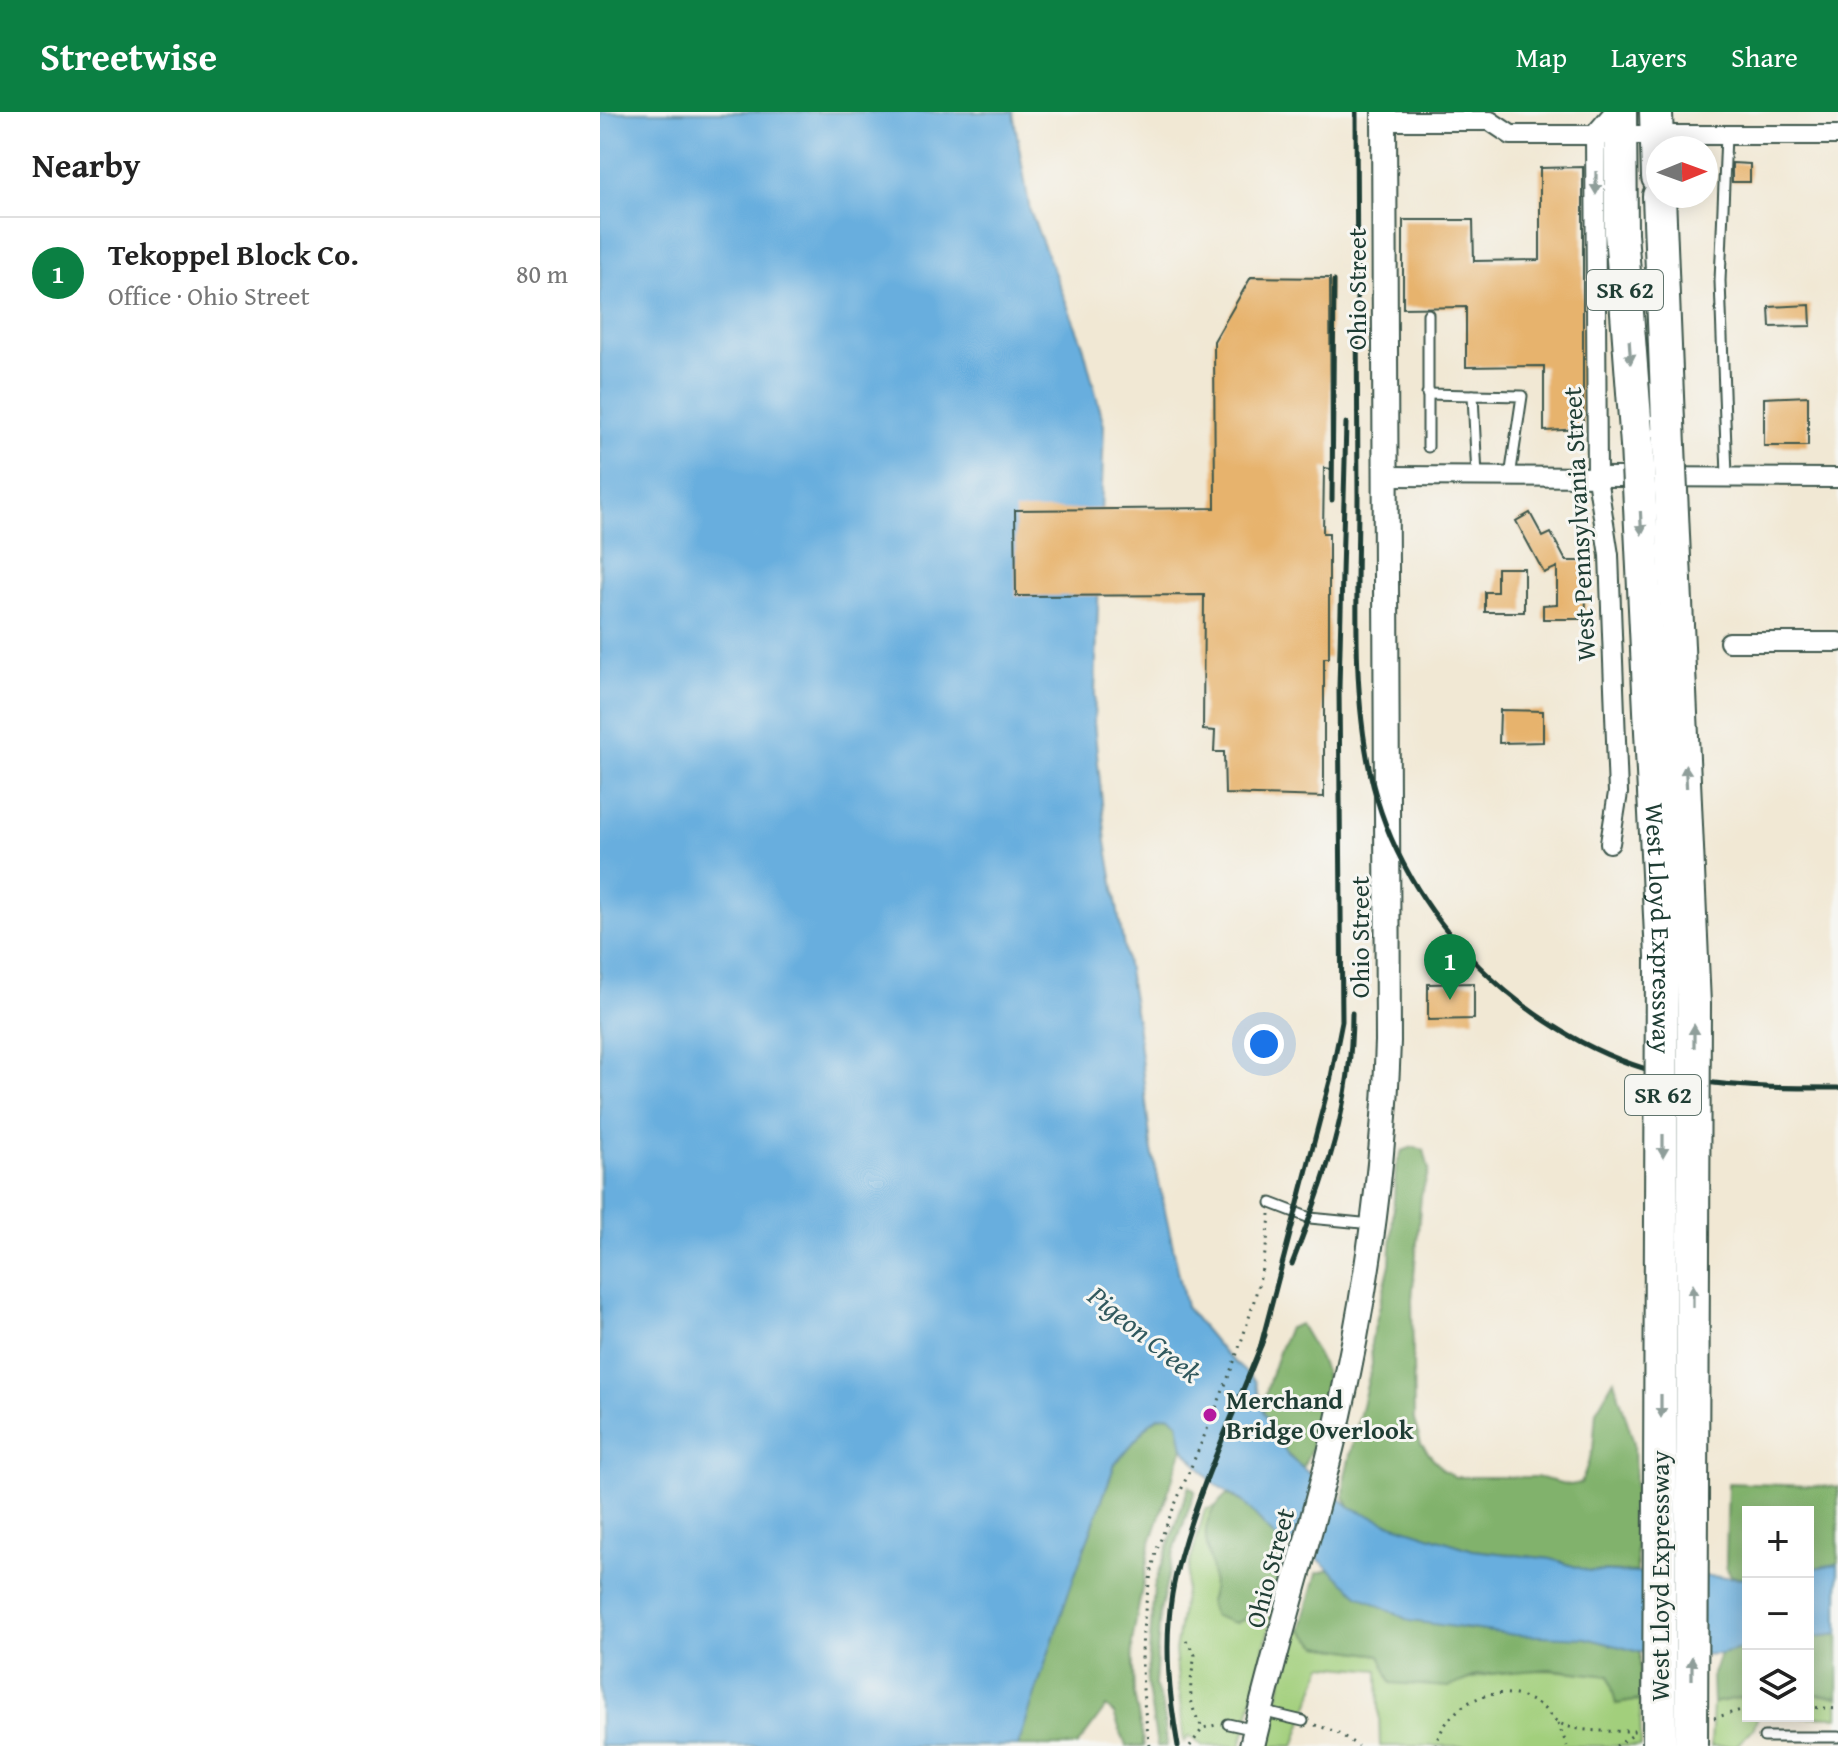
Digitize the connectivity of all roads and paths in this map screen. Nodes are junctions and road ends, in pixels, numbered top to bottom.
1 (1384, 116) edge
2 (1497, 116) edge
3 (1613, 123) edge
4 (1656, 123) edge
5 (1726, 135) junction
6 (1838, 135) edge
7 (1659, 208) edge
8 (1428, 314) dead end
9 (1427, 394) junction
10 (1473, 395) junction
11 (1428, 447) dead end
12 (1385, 476) junction
13 (1727, 476) junction
14 (1477, 477) junction
15 (1510, 477) junction
16 (1597, 478) junction
17 (1838, 478) edge
18 (1729, 642) dead end
19 (1838, 642) edge
20 (1610, 843) dead end
21 (1271, 1203) joint
22 (1375, 1224) junction
23 (1186, 1640) dead end
24 (1814, 1707) edge
25 (1838, 1709) edge
26 (1742, 1711) edge
27 (1303, 1721) joint
28 (1558, 1723) junction
29 (1228, 1724) joint
30 (1203, 1728) junction
31 (1256, 1729) edge
32 (1696, 1733) edge
33 (1764, 1737) dead end
34 (1838, 1737) edge
35 (1650, 1738) edge
36 (1150, 1746) edge
37 (1190, 1746) edge
38 (1358, 1746) edge
39 (1435, 1746) edge
40 (1567, 1746) edge
41 (1616, 1746) edge

1 - 2 street
1 - 12 street, Ohio Street
2 - 3 street
3 - 4 street
3 -> 16 street, West Pennsylvania Street
3 -> 35 highway, West Lloyd Expressway / SR 62, bridge
4 - 5 street
5 - 6 street
5 - 13 lane
32 -> 7 highway, West Lloyd Expressway / SR 62, bridge
8 - 9 lane
9 - 10 lane
9 - 11 lane
10 - 14 lane
10 - 15 lane
12 - 14 street
12 - 22 street, Ohio Street
13 - 16 street
13 - 17 street
14 - 15 street
15 - 16 street
16 - 20 street, West Pennsylvania Street
18 - 19 street
21 - 22 lane
21 - 36 path
22 - 31 street, Ohio Street
23 - 30 path
24 - 25 path
26 - 32 path
27 - 31 lane
27 - 38 path
28 - 35 path
28 - 39 path
28 - 40 path
29 - 30 path
29 - 31 lane
30 - 37 path
33 - 34 lane
35 - 41 path

